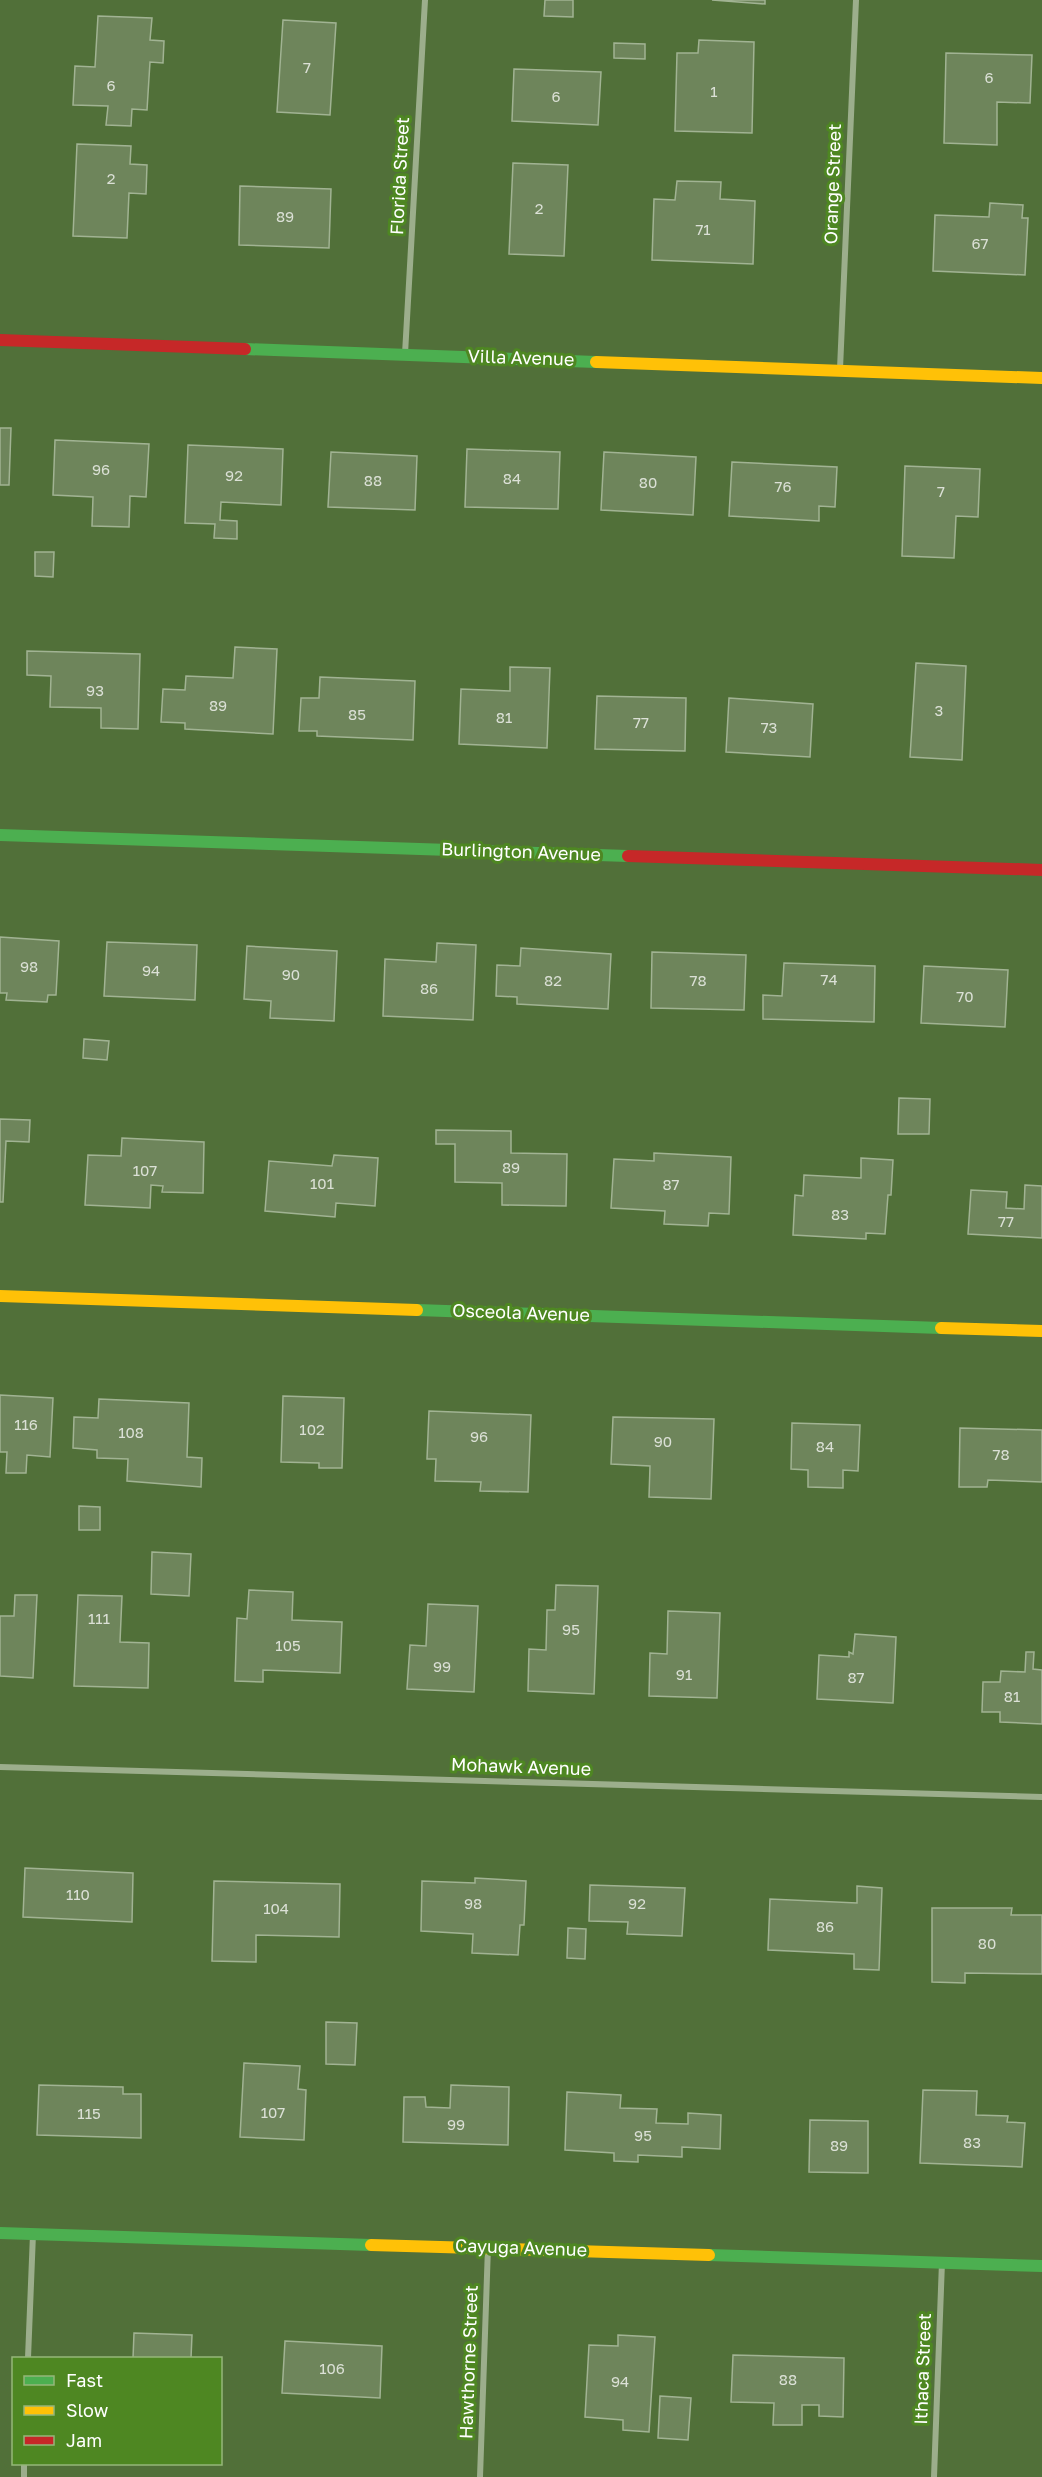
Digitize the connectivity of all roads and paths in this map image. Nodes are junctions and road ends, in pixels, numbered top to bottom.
1 (424, 0) edge
2 (855, 0) edge
3 (0, 340) edge
4 (405, 354) junction
5 (840, 369) junction
6 (1042, 378) edge
7 (0, 835) edge
8 (1042, 870) edge
9 (0, 1296) edge
10 (1042, 1331) edge
11 (0, 1767) edge
12 (1042, 1797) edge
13 (0, 2233) edge
14 (33, 2234) junction
15 (488, 2247) junction
16 (942, 2262) junction
17 (1042, 2266) edge
18 (28, 2357) edge
19 (480, 2477) edge
20 (934, 2477) edge

1 - 4 street, Florida Street
2 - 5 street, Orange Street
3 - 4 street, Villa Avenue
4 - 5 street, Villa Avenue
5 - 6 street, Villa Avenue
7 - 8 street, Burlington Avenue
9 - 10 street, Osceola Avenue
11 - 12 street, Mohawk Avenue
13 - 14 street, Cayuga Avenue
14 - 15 street, Cayuga Avenue
14 - 18 street
15 - 16 street, Cayuga Avenue
15 - 19 street, Hawthorne Street
16 - 17 street, Cayuga Avenue
16 - 20 street, Ithaca Street

